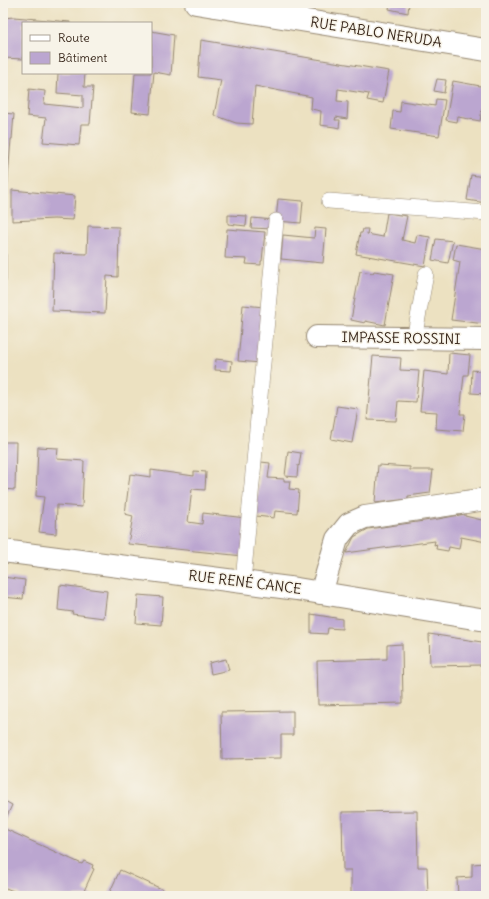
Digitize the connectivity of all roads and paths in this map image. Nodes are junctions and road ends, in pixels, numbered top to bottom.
1 (196, 3) edge
2 (486, 50) edge
3 (329, 202) dead end
4 (486, 213) edge
5 (276, 221) dead end
6 (426, 274) dead end
7 (317, 337) dead end
8 (414, 338) junction
9 (486, 339) edge
10 (486, 499) edge
11 (3, 551) edge
12 (243, 582) junction
13 (321, 593) junction
14 (486, 620) edge

1 - 2 street, RUE PABLO NERUDA
3 - 4 lane
5 - 12 lane
6 - 8 lane
7 - 8 street, IMPASSE ROSSINI
8 - 9 street, IMPASSE ROSSINI
10 - 13 street
11 - 12 street, RUE RENÉ CANCE
12 - 13 street, RUE RENÉ CANCE
13 - 14 street, RUE RENÉ CANCE

